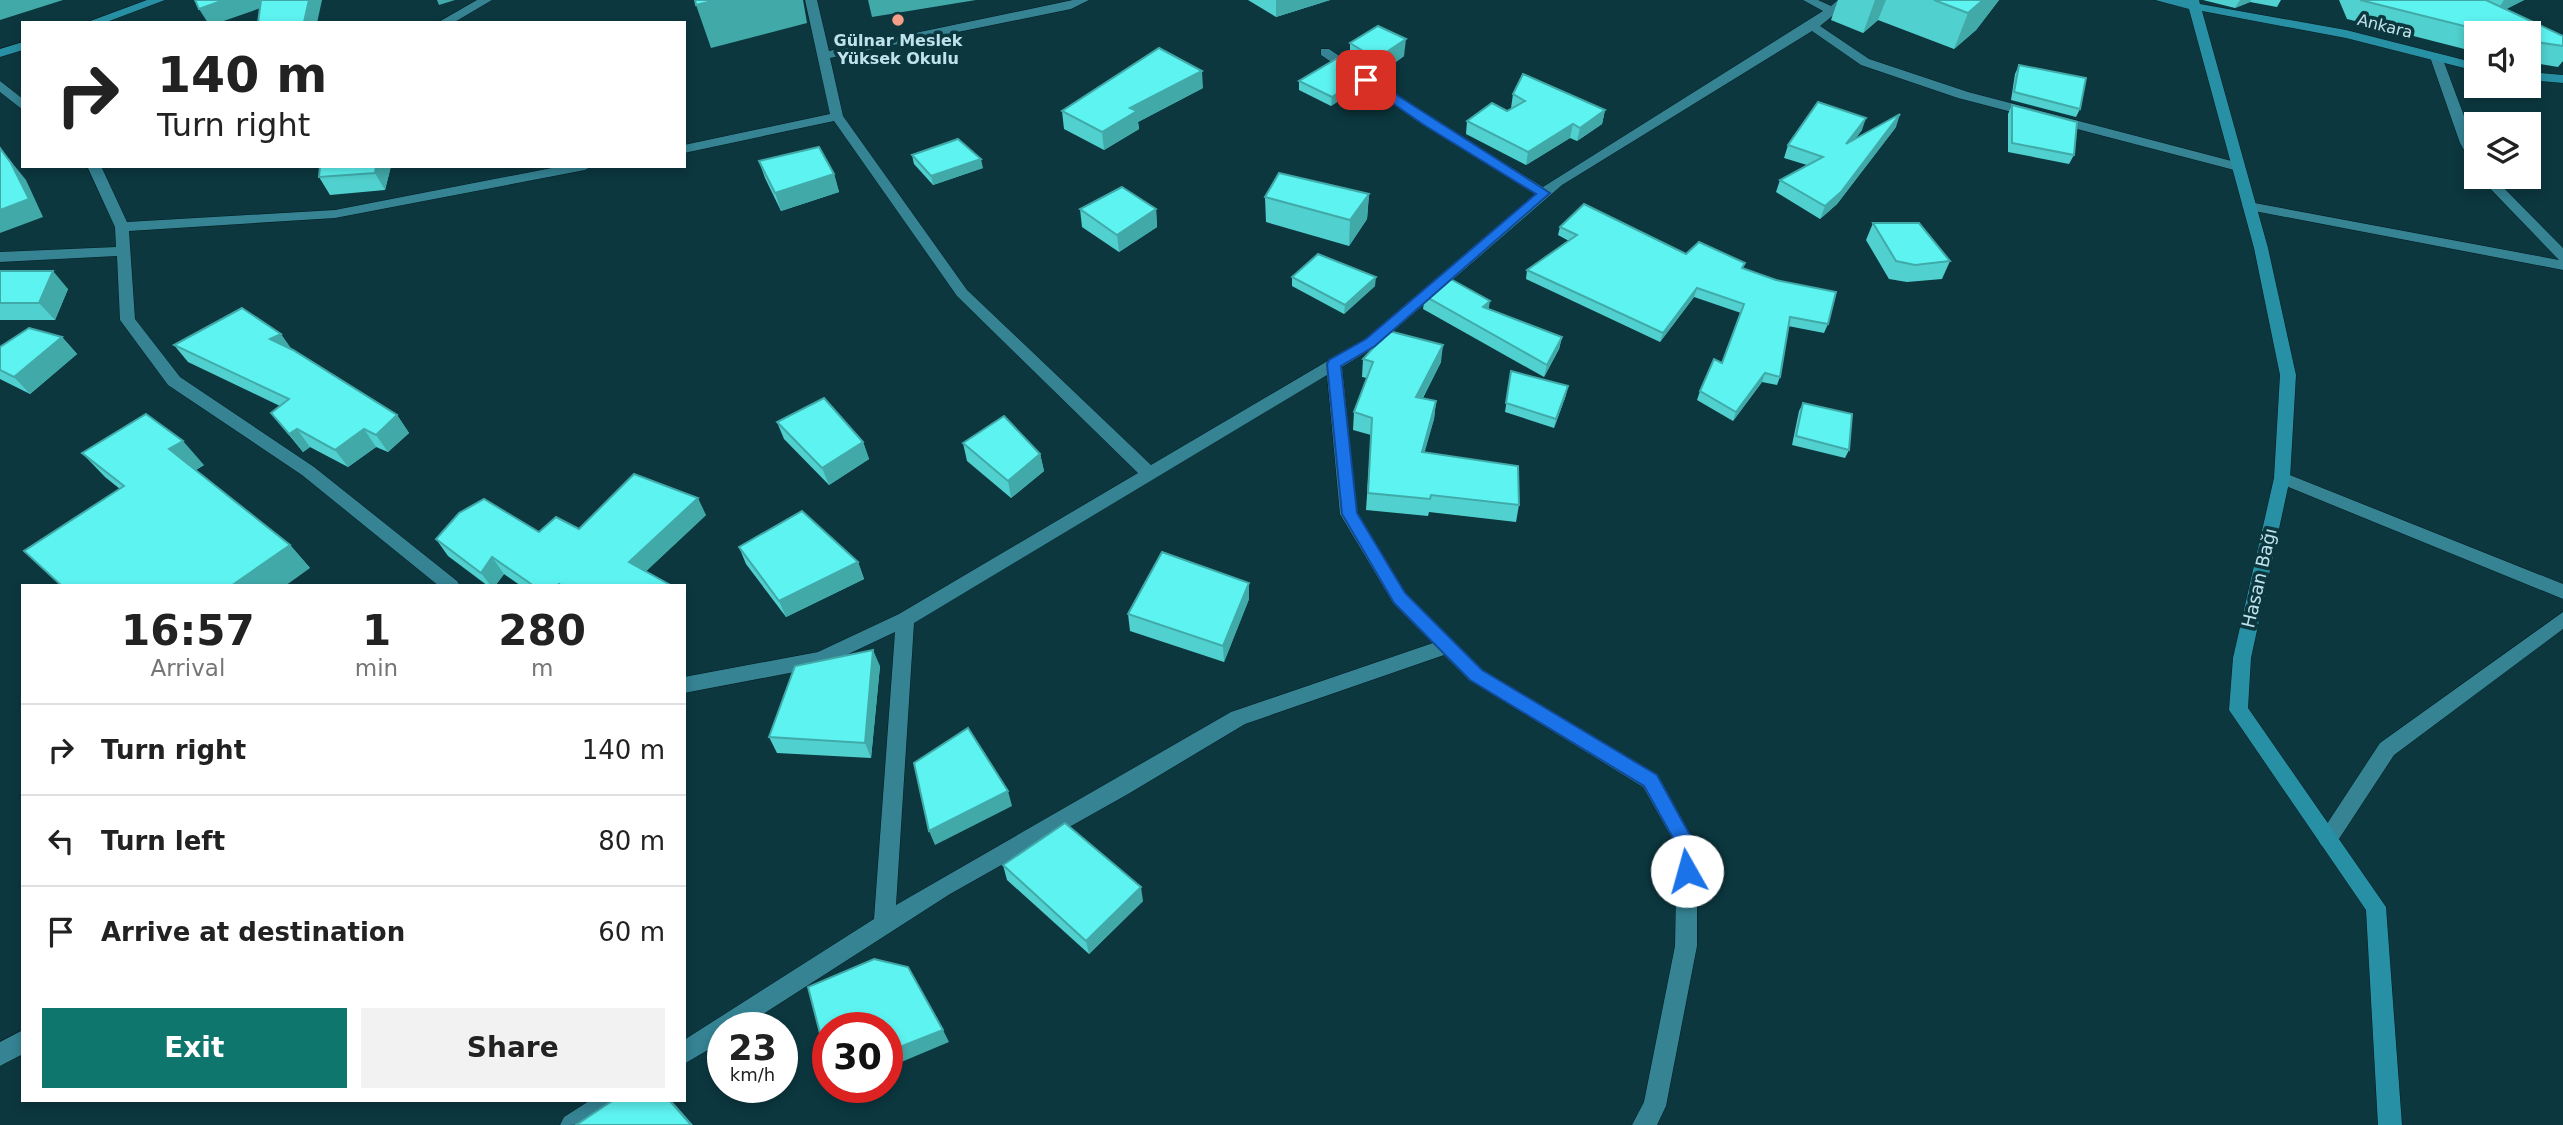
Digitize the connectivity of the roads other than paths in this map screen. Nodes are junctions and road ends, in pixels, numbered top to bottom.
1 (159, 0) edge
2 (486, 0) edge
3 (811, 0) edge
4 (1083, 0) edge
5 (1809, 0) edge
6 (1846, 0) edge
7 (2161, 0) edge
8 (2193, 3) edge
9 (1832, 11) junction
10 (97, 21) edge
11 (447, 21) edge
12 (1812, 26) junction
13 (21, 47) edge
14 (1325, 52) dead end
15 (0, 53) edge
16 (821, 56) junction
17 (2436, 57) junction
18 (2464, 64) edge
19 (2541, 77) edge
20 (2563, 79) edge
21 (0, 85) edge
22 (21, 104) edge
23 (837, 116) junction
24 (2464, 135) edge
25 (686, 149) edge
26 (2238, 167) junction
27 (95, 168) edge
28 (575, 168) edge
29 (2498, 189) edge
30 (1544, 193) junction
31 (2249, 206) junction
32 (122, 226) junction
33 (124, 251) junction
34 (2563, 256) edge
35 (0, 257) edge
36 (2563, 265) edge
37 (1334, 364) junction
38 (1149, 473) junction
39 (2282, 478) junction
40 (449, 584) edge
41 (2563, 592) edge
42 (905, 619) junction
43 (2563, 619) edge
44 (1447, 646) junction
45 (686, 685) edge
46 (2328, 839) junction
47 (884, 925) junction
48 (748, 1012) edge
49 (707, 1038) edge
50 (21, 1042) edge
51 (686, 1052) edge
52 (0, 1055) edge
53 (607, 1102) edge
54 (572, 1125) edge
55 (1644, 1125) edge
56 (2390, 1125) edge

1 - 10 street
2 - 11 street
3 - 16 street
4 - 16 street
5 - 9 street
6 - 9 street
7 - 8 street, Ankara
8 - 17 street, Ankara
8 - 26 street, Hasan Bağı
9 - 12 street
12 - 26 street
12 - 30 street
13 - 15 street
14 - 30 street
16 - 23 street
17 - 18 street, Ankara
17 - 24 street
19 - 20 street
21 - 22 street
23 - 25 street
23 - 38 street
26 - 31 street, Hasan Bağı
27 - 32 street
28 - 32 street
29 - 34 street
30 - 37 street
31 - 36 street
31 - 39 street, Hasan Bağı
32 - 33 street
33 - 35 street
33 - 40 street
37 - 38 street
37 - 44 street
38 - 42 street
39 - 41 street
39 - 46 street, Hasan Bağı
42 - 45 street
42 - 47 street
43 - 46 street
44 - 47 street
44 - 55 street
46 - 56 street, Hasan Bağı
47 - 48 street
49 - 51 street
50 - 52 street
53 - 54 street

